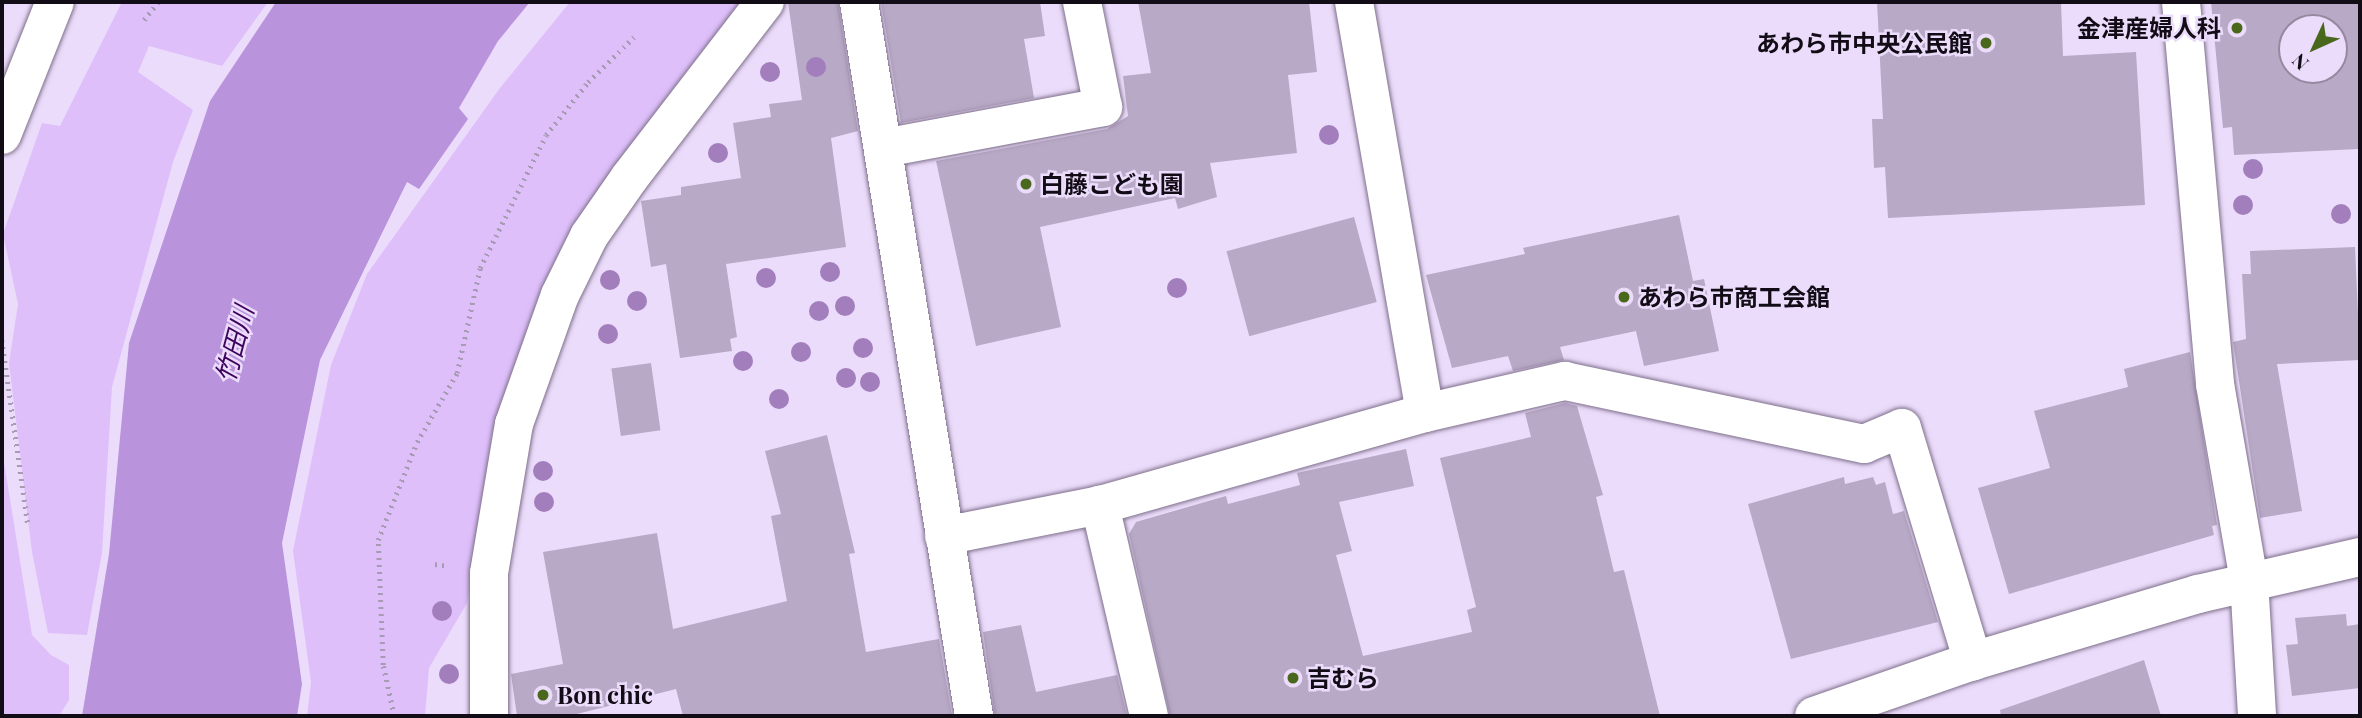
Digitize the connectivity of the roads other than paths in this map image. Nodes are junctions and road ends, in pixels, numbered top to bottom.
1 (55, 2) edge
2 (765, 2) edge
3 (859, 2) edge
4 (1082, 2) edge
5 (1354, 2) edge
6 (2181, 2) edge
7 (2, 135) edge
8 (884, 148) junction
9 (1425, 413) junction
10 (1100, 505) junction
11 (944, 536) junction
12 (2360, 557) edge
13 (2249, 580) junction
14 (1973, 661) junction
15 (489, 716) edge
16 (974, 716) edge
17 (1149, 716) edge
18 (1814, 716) edge
19 (2257, 716) edge

1 - 7 street
2 - 15 street
3 - 8 street
4 - 8 street
5 - 9 street
6 - 13 street
8 - 11 street
9 - 10 street
9 - 14 street
10 - 11 street
10 - 17 street
11 - 16 street
12 - 13 street
13 - 14 street
13 - 19 street
14 - 18 street

